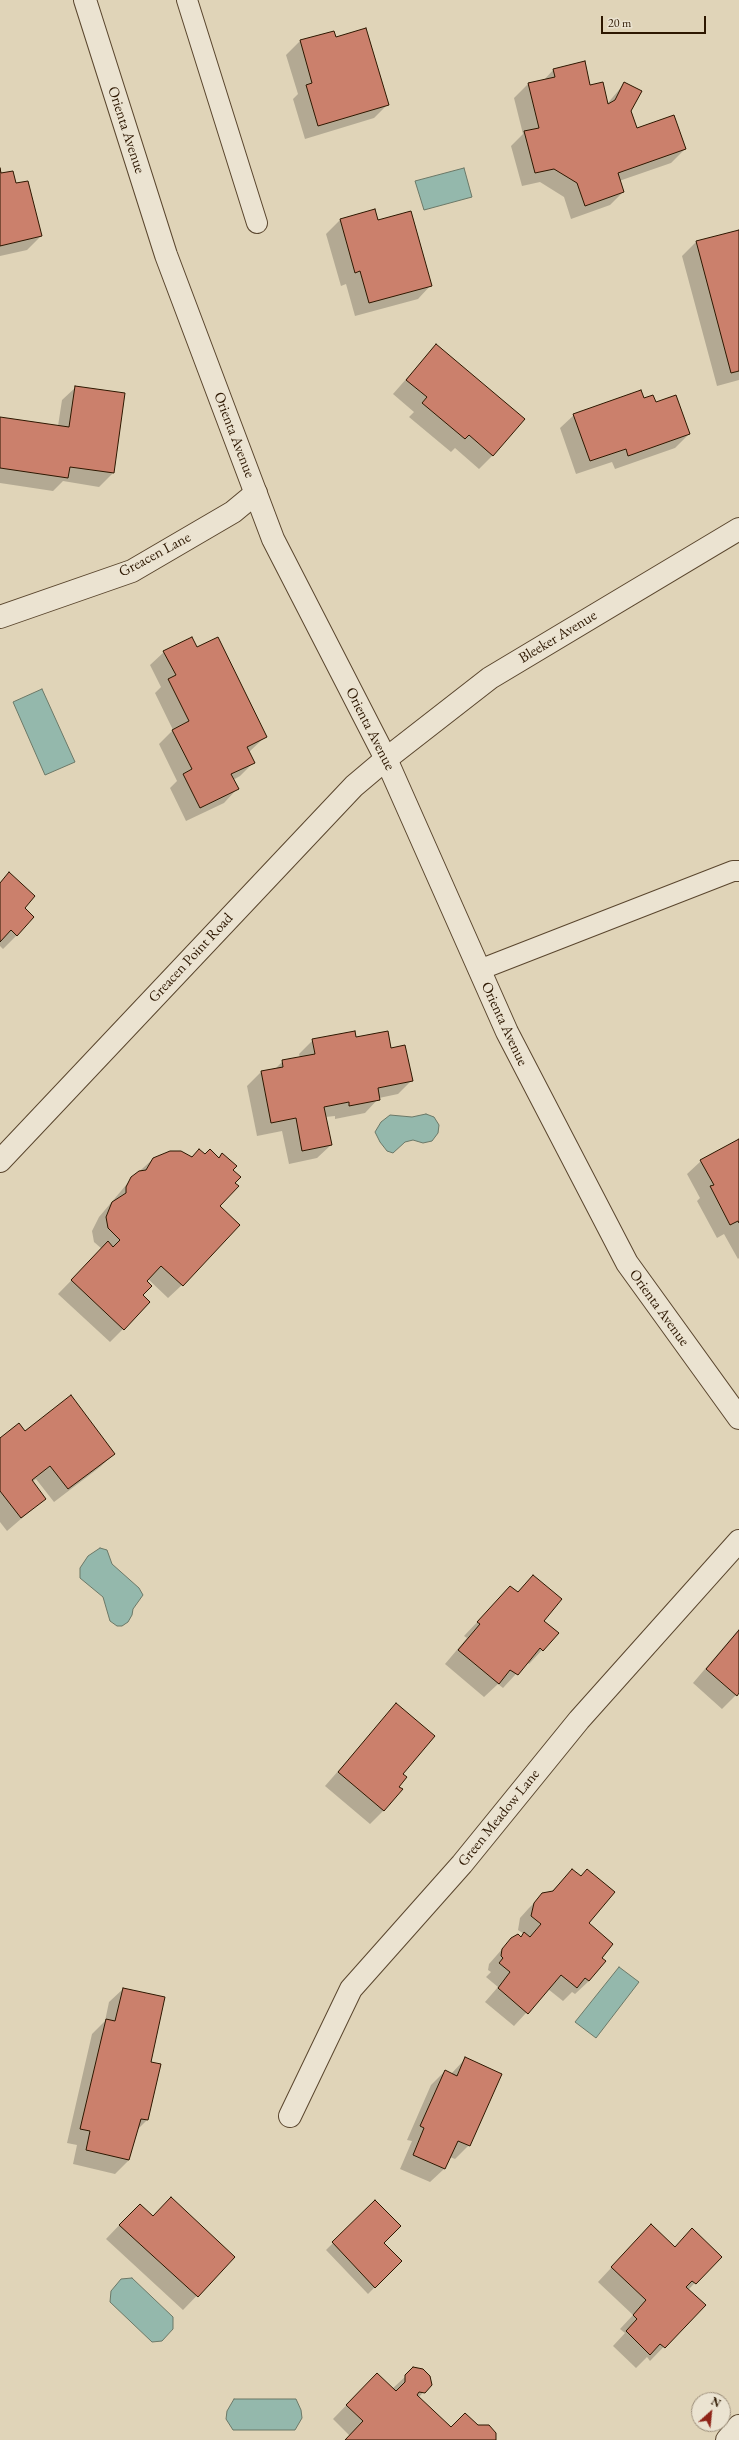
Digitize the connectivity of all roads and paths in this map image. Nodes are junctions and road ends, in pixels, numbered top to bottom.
1 (84, 0) edge
2 (187, 0) edge
3 (257, 223) dead end
4 (256, 493) junction
5 (739, 529) edge
6 (0, 617) edge
7 (386, 759) junction
8 (739, 871) edge
9 (479, 970) junction
10 (0, 1161) edge
11 (739, 1418) edge
12 (739, 1541) edge
13 (290, 2116) dead end
14 (739, 2426) edge
15 (727, 2440) edge

1 - 4 street, Orienta Avenue
2 - 3 lane
4 - 6 street, Greacen Lane
4 - 7 street, Orienta Avenue
5 - 7 street, Bleeker Avenue
7 - 9 street, Orienta Avenue
7 - 10 street, Greacen Point Road
8 - 9 lane
9 - 11 street, Orienta Avenue
12 - 13 street, Green Meadow Lane
14 - 15 street

